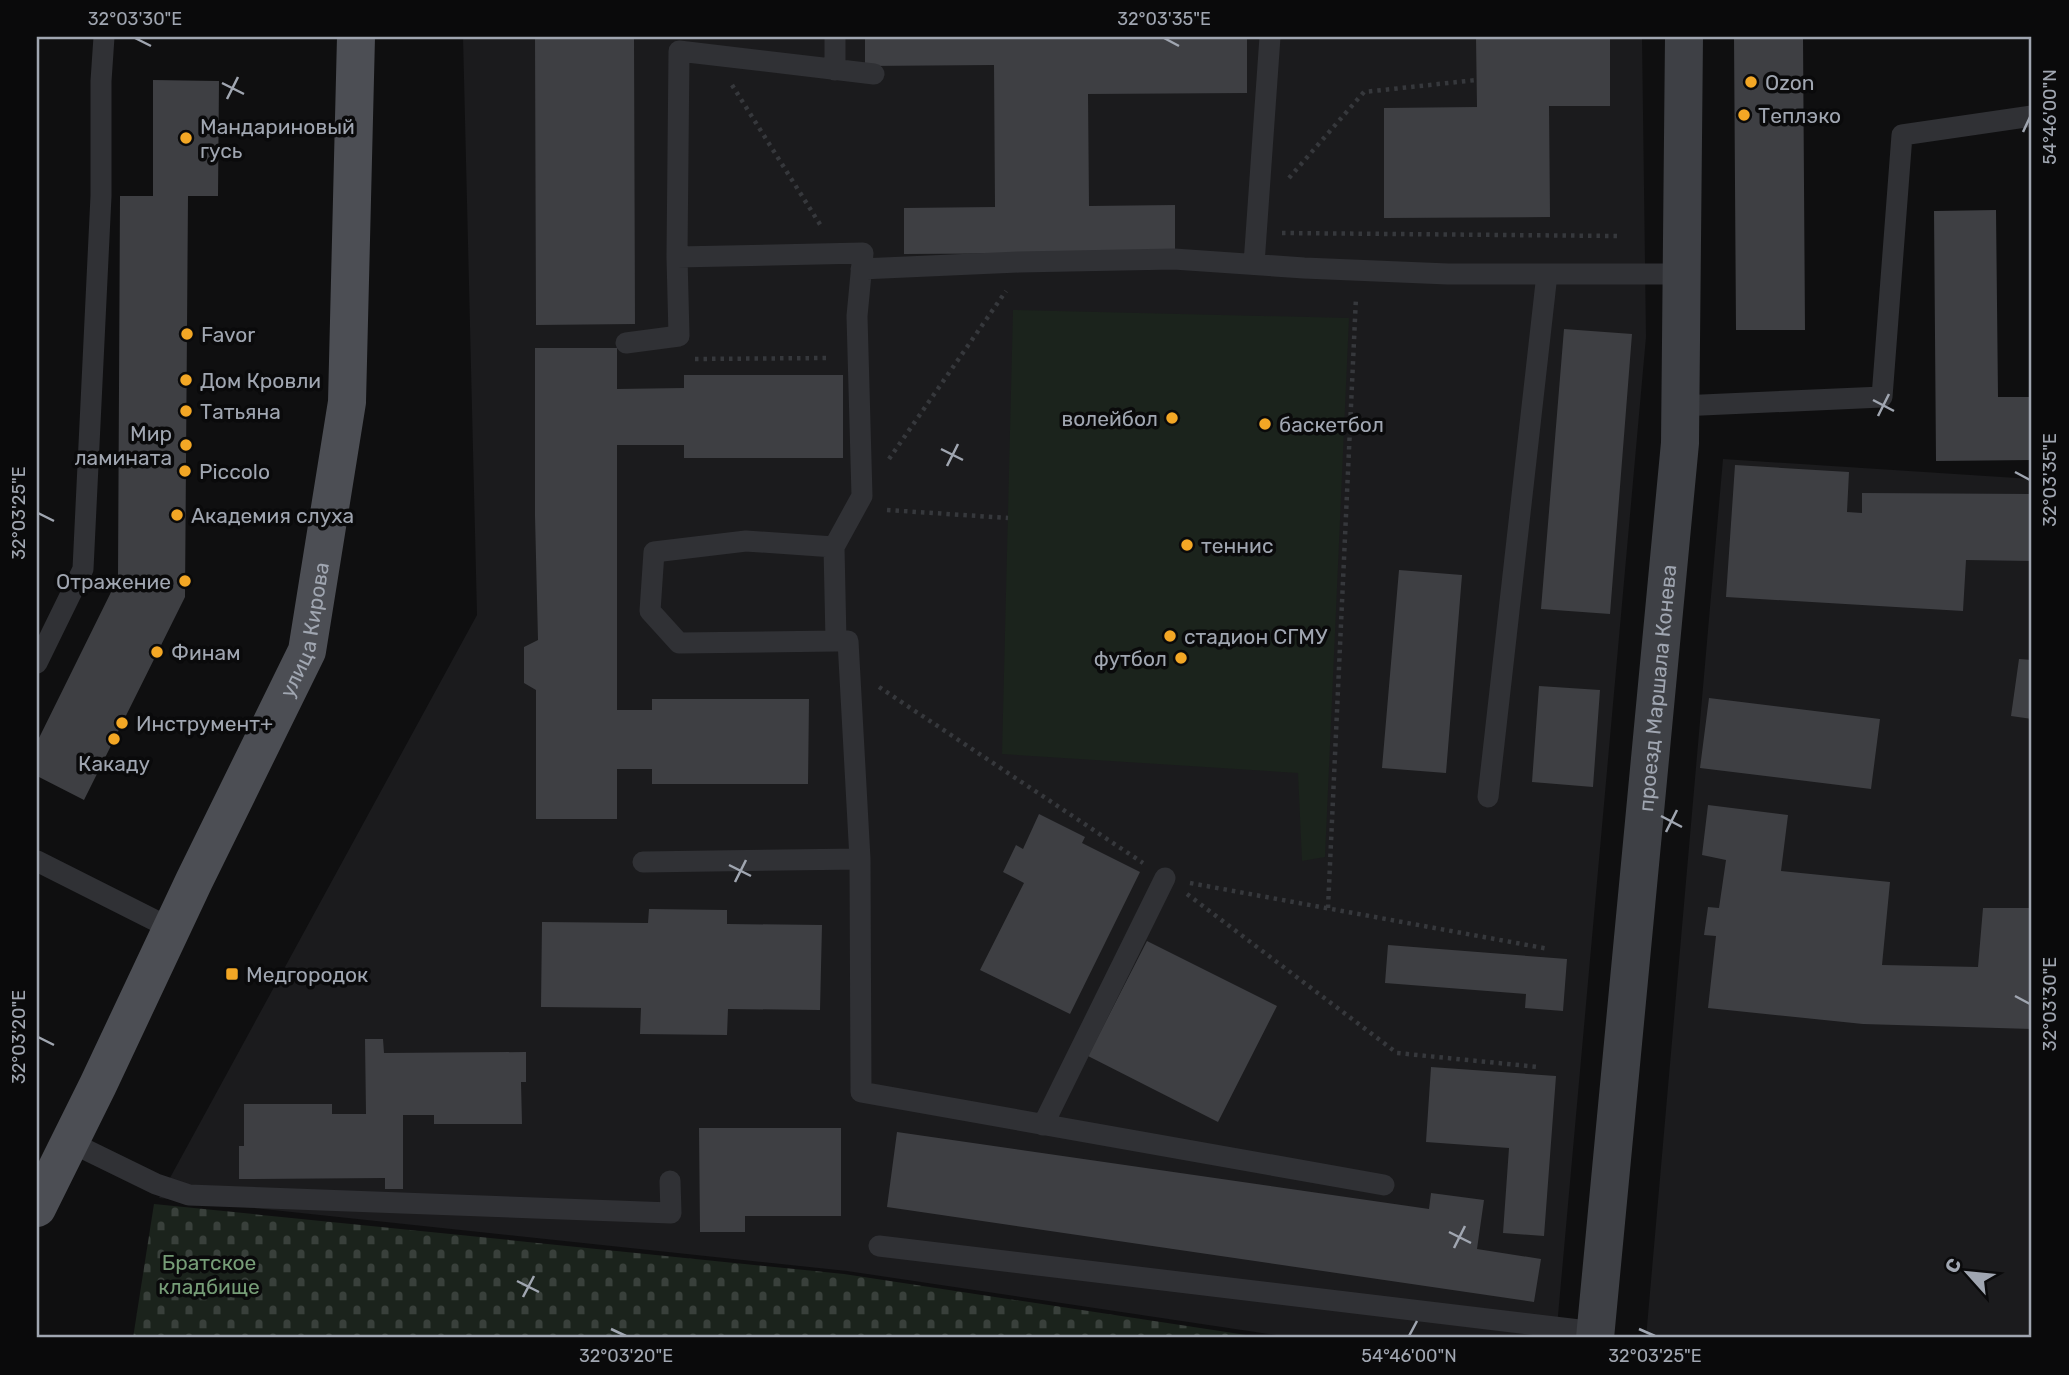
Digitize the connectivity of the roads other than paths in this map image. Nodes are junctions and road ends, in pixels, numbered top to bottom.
1 (104, 37) edge
2 (356, 37) edge
3 (835, 37) edge
4 (1270, 37) edge
5 (1684, 37) edge
6 (835, 70) junction
7 (874, 74) dead end
8 (2032, 116) edge
9 (677, 257) junction
10 (1254, 264) junction
11 (861, 269) junction
12 (1547, 274) junction
13 (1682, 274) junction
14 (626, 343) dead end
15 (1681, 406) junction
16 (834, 547) junction
17 (836, 641) junction
18 (37, 663) edge
19 (1488, 797) dead end
20 (860, 859) junction
21 (37, 861) edge
22 (643, 862) dead end
23 (1166, 878) road end
24 (172, 929) junction
25 (1043, 1125) junction
26 (70, 1142) junction
27 (670, 1181) dead end
28 (1384, 1185) dead end
29 (37, 1208) edge
30 (880, 1246) dead end
31 (1595, 1335) edge

1 - 18 lane
2 - 24 main road, улица Кирова
3 - 6 lane
4 - 10 lane
5 - 13 street, проезд Маршала Конева
6 - 7 lane
6 - 9 lane
8 - 15 lane
9 - 11 lane
9 - 14 lane
10 - 11 lane
10 - 12 lane
11 - 16 lane
12 - 13 lane
12 - 19 lane
13 - 15 street, проезд Маршала Конева
15 - 31 street, проезд Маршала Конева
16 - 17 lane
16 - 17 lane
17 - 20 lane
20 - 22 lane
20 - 25 lane
21 - 24 lane
23 - 25 lane
24 - 26 main road, улица Кирова
25 - 28 lane
26 - 27 lane
26 - 29 main road, улица Кирова
30 - 31 lane

